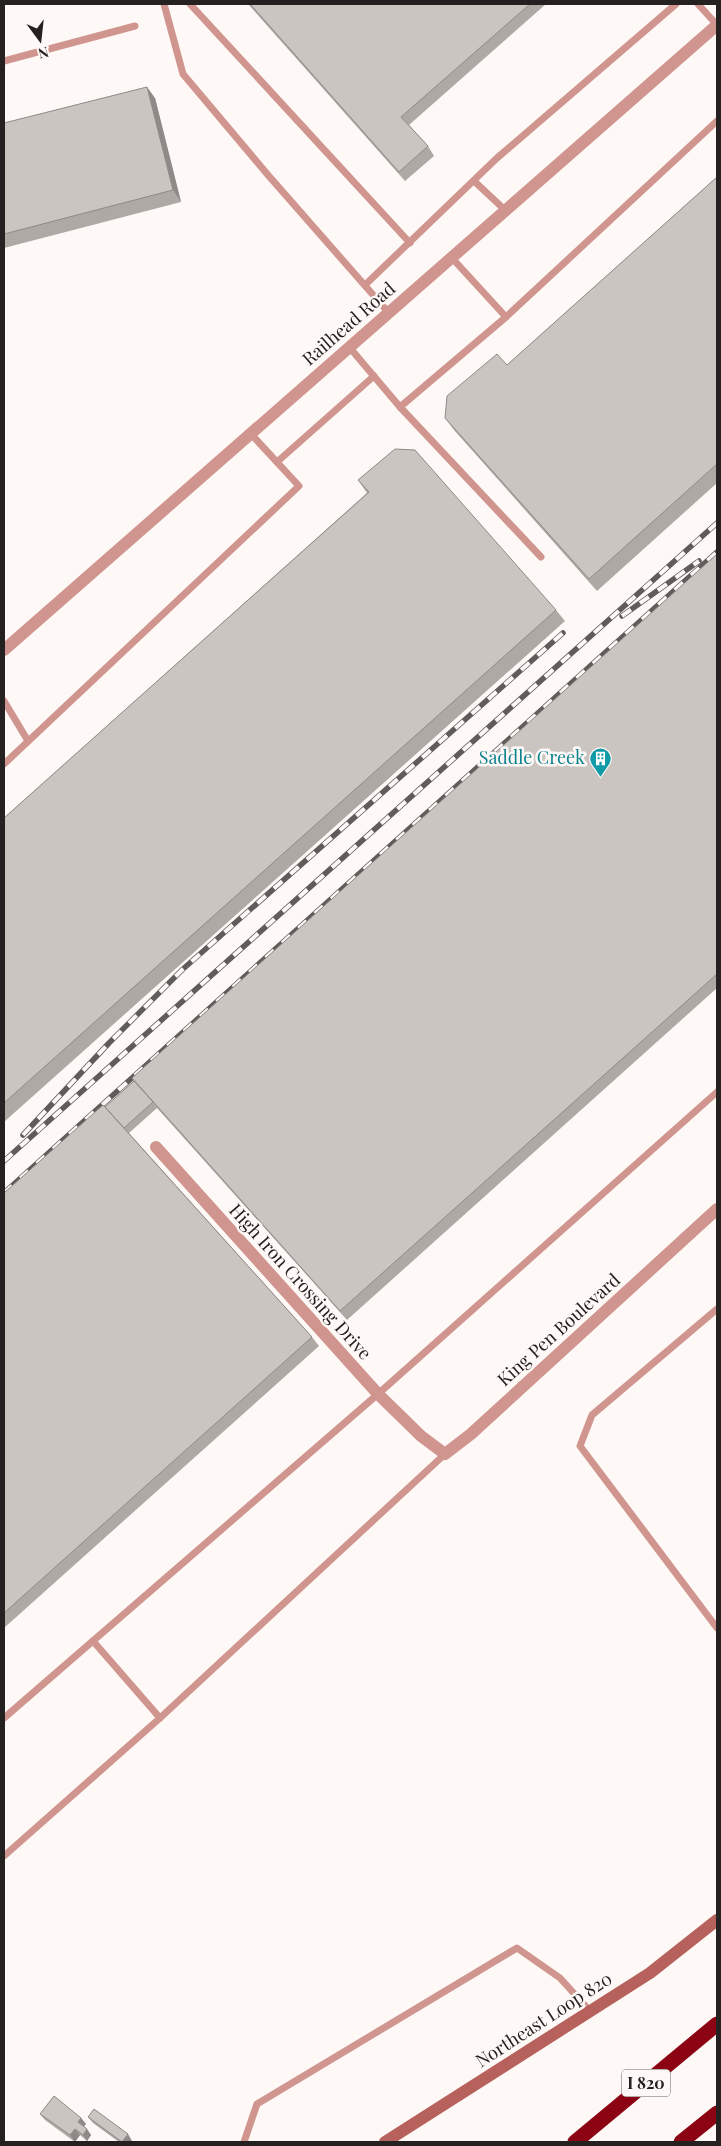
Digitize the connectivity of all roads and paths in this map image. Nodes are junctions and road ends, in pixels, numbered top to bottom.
1 (164, 4) edge
2 (190, 4) edge
3 (676, 4) edge
4 (698, 4) edge
5 (717, 24) edge
6 (136, 26) dead end
7 (4, 61) edge
8 (717, 121) edge
9 (474, 180) junction
10 (506, 210) junction
11 (410, 243) junction
12 (452, 258) junction
13 (365, 285) junction
14 (389, 313) junction
15 (506, 317) junction
16 (350, 348) junction
17 (374, 376) junction
18 (400, 407) junction
19 (251, 434) junction
20 (277, 462) junction
21 (541, 557) dead end
22 (4, 650) edge
23 (4, 701) edge
24 (28, 741) junction
25 (4, 764) edge
26 (717, 1092) edge
27 (156, 1147) dead end
28 (717, 1209) edge
29 (717, 1309) edge
30 (378, 1394) junction
31 (445, 1454) junction
32 (717, 1628) edge
33 (93, 1641) junction
34 (4, 1718) edge
35 (160, 1718) junction
36 (4, 1856) edge
37 (717, 1920) edge
38 (590, 2011) junction
39 (717, 2024) edge
40 (717, 2113) edge
41 (244, 2142) edge
42 (385, 2142) edge
43 (575, 2142) edge
44 (681, 2142) edge

1 - 13 lane
2 - 11 lane
3 - 9 lane
4 - 5 lane
5 - 10 street, Railhead Road
6 - 7 lane
8 - 15 lane
9 - 10 lane
9 - 11 lane
10 - 12 street, Railhead Road
11 - 13 lane
12 - 14 street, Railhead Road
12 - 15 lane
13 - 14 lane
14 - 16 street, Railhead Road
15 - 18 lane
16 - 17 lane
16 - 19 street, Railhead Road
17 - 18 lane
17 - 20 lane
18 - 21 lane
19 - 20 lane
19 - 22 street, Railhead Road
20 - 24 lane
23 - 24 lane
24 - 25 lane
26 - 30 lane
27 - 30 street, High Iron Crossing Drive
28 - 31 street, King Pen Boulevard
29 - 32 lane
30 - 31 street, High Iron Crossing Drive
30 - 33 lane
31 - 35 lane
33 - 34 lane
33 - 35 lane
35 - 36 lane
37 - 38 street, Northeast Loop 820
38 - 41 lane
38 - 42 street, Northeast Loop 820
39 - 43 highway, I 820
40 - 44 highway

